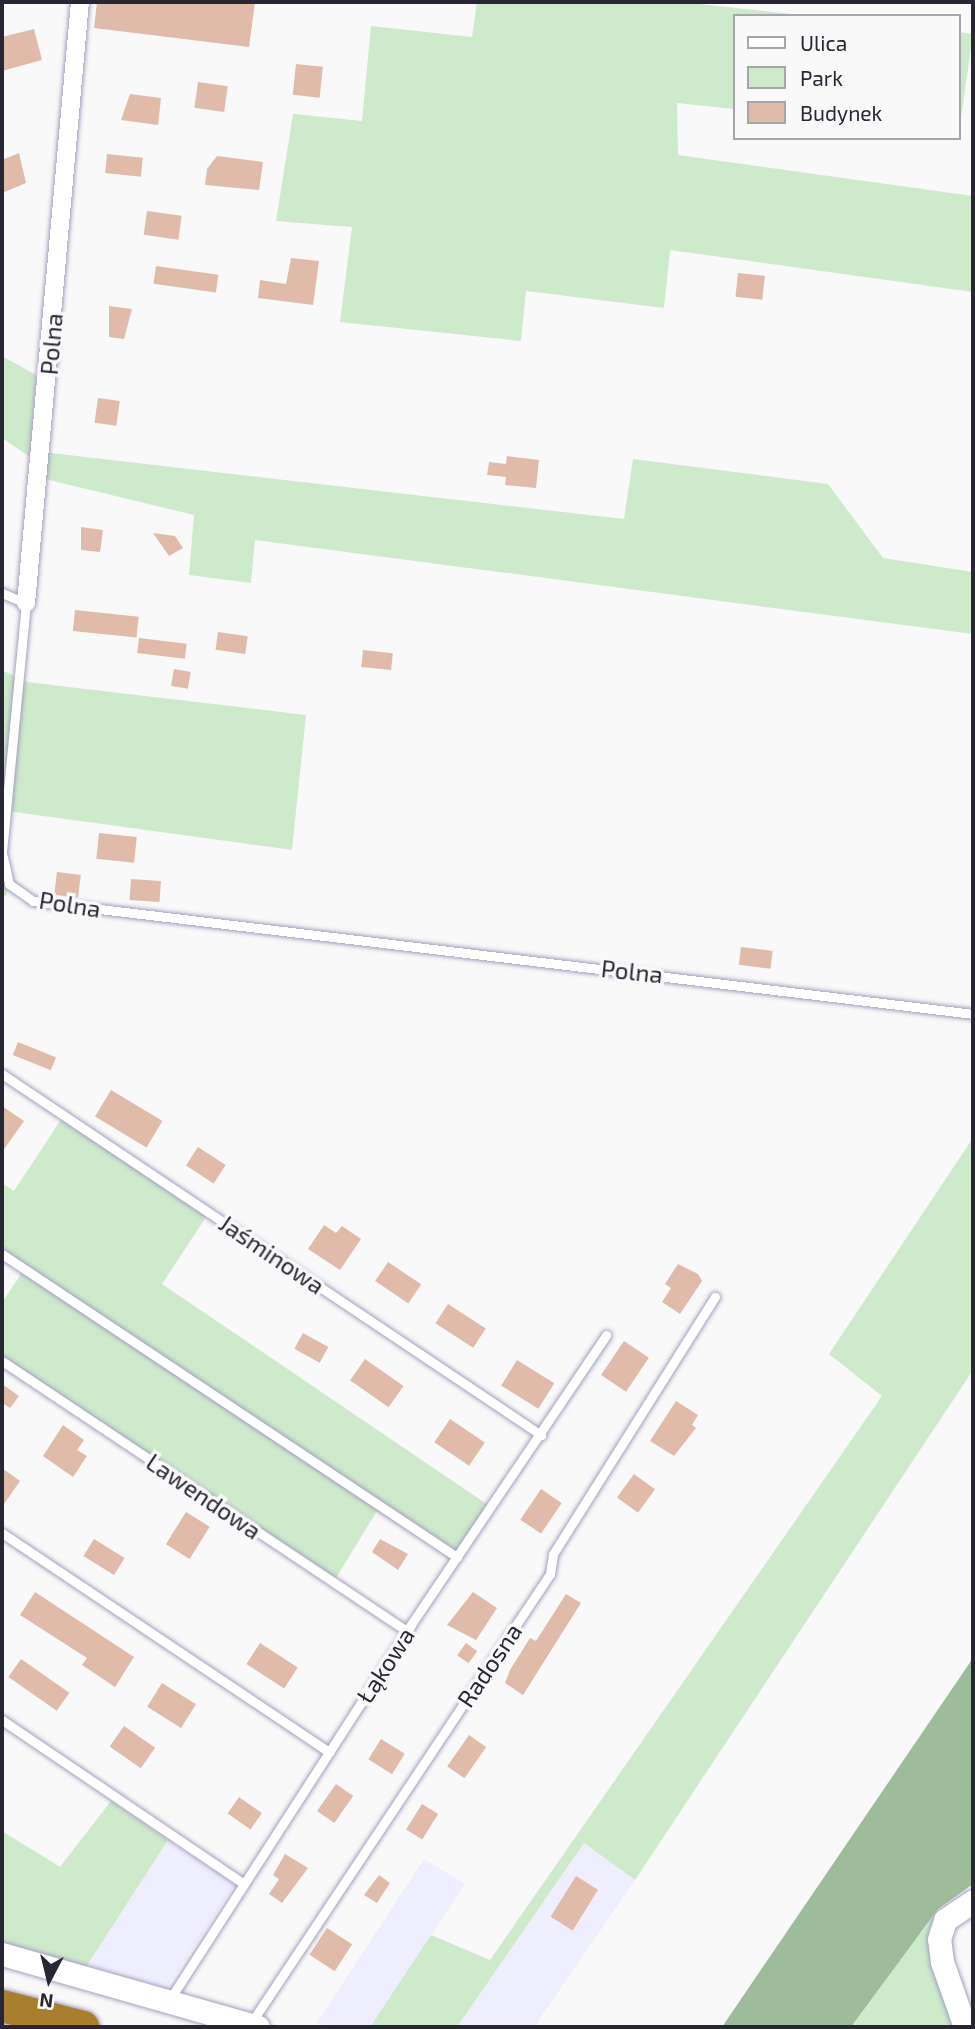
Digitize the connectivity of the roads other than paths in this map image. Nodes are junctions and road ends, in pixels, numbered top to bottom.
1 (80, 2) edge
2 (2, 593) edge
3 (26, 603) junction
4 (973, 1014) edge
5 (2, 1074) edge
6 (2, 1254) edge
7 (715, 1297) dead end
8 (606, 1335) dead end
9 (2, 1361) edge
10 (541, 1435) junction
11 (2, 1533) edge
12 (457, 1557) junction
13 (407, 1631) junction
14 (2, 1720) edge
15 (329, 1752) junction
16 (244, 1884) junction
17 (973, 1901) edge
18 (2, 1954) edge
19 (170, 1999) junction
20 (2, 2006) edge
21 (254, 2026) edge
22 (83, 2027) edge
23 (965, 2027) edge

1 - 3 street, Polna
2 - 3 lane
3 - 4 lane, Polna
5 - 10 lane, Jaśminowa
6 - 12 lane
7 - 21 lane, Radosna
8 - 10 lane, Łąkowa
9 - 13 lane, Lawendowa
10 - 12 lane, Łąkowa
11 - 15 lane
12 - 13 lane, Łąkowa
13 - 15 lane, Łąkowa
14 - 16 lane
15 - 16 lane, Łąkowa
16 - 19 lane, Łąkowa
17 - 23 street
18 - 19 street
19 - 21 street
20 - 22 highway

